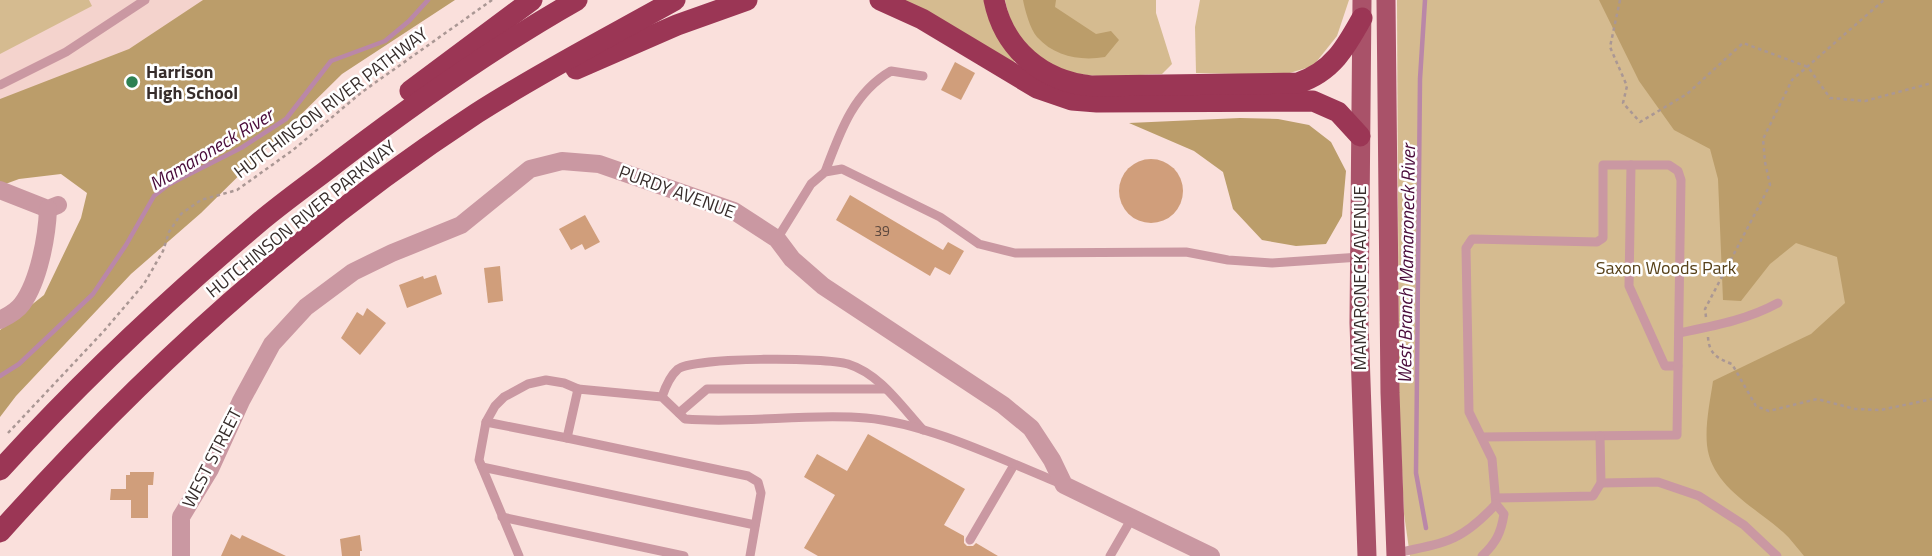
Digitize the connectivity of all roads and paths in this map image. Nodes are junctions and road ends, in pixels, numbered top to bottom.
1 (145, 0) edge
2 (492, 0) edge
3 (531, 0) edge
4 (577, 0) edge
5 (676, 0) edge
6 (747, 0) edge
7 (880, 0) edge
8 (994, 0) edge
9 (1386, 0) edge
10 (1620, 0) edge
11 (1882, 1) edge
12 (1362, 9) edge
13 (1808, 67) junction
14 (922, 76) dead end
15 (1932, 83) edge
16 (0, 85) edge
17 (479, 113) junction
18 (1360, 136) junction
19 (1631, 165) junction
20 (825, 172) junction
21 (0, 190) edge
22 (258, 223) junction
23 (776, 239) junction
24 (1360, 257) junction
25 (1778, 303) dead end
26 (0, 320) edge
27 (1707, 327) junction
28 (1679, 333) junction
29 (261, 364) joint
30 (1678, 366) junction
31 (578, 389) junction
32 (886, 389) junction
33 (662, 397) junction
34 (1932, 399) edge
35 (679, 413) junction
36 (486, 422) junction
37 (924, 431) junction
38 (1600, 436) junction
39 (5, 437) dead end
40 (567, 438) junction
41 (1482, 438) junction
42 (1014, 465) junction
43 (482, 467) junction
44 (0, 470) edge
45 (1601, 483) junction
46 (1064, 485) junction
47 (1496, 501) junction
48 (502, 517) junction
49 (1132, 518) junction
50 (755, 525) junction
51 (0, 532) edge
52 (970, 540) dead end
53 (1392, 555) edge
54 (181, 556) edge
55 (519, 556) edge
56 (684, 556) edge
57 (750, 556) edge
58 (1110, 556) edge
59 (1211, 556) edge
60 (1367, 556) edge
61 (1482, 556) edge
62 (1777, 556) edge

1 - 16 lane
2 - 39 path, HUTCHINSON RIVER PATHWAY
3 - 22 highway
4 - 22 highway, HUTCHINSON RIVER PARKWAY
5 - 17 highway, HUTCHINSON RIVER PARKWAY
6 - 17 highway
7 - 18 highway
8 - 12 highway
9 - 53 main road, MAMARONECK AVENUE
10 - 13 path
11 - 13 path
12 - 18 main road, MAMARONECK AVENUE
13 - 15 path
13 - 27 path
14 - 20 lane
17 - 51 highway, HUTCHINSON RIVER PARKWAY
18 - 24 main road, MAMARONECK AVENUE
19 - 28 lane
19 - 30 lane
19 - 41 lane
20 - 23 lane
20 - 24 lane
21 - 26 street
22 - 44 highway, HUTCHINSON RIVER PARKWAY
23 - 29 street, PURDY AVENUE
23 - 46 street, PURDY AVENUE
24 - 60 main road, MAMARONECK AVENUE
25 - 27 lane
27 - 28 lane
27 - 34 path
28 - 30 lane
29 - 54 street, WEST STREET
30 - 38 lane
31 - 33 lane
31 - 36 lane
31 - 40 lane
32 - 33 lane
32 - 35 lane
32 - 37 lane
33 - 35 lane
35 - 37 lane
36 - 40 lane
36 - 43 lane
37 - 42 lane
38 - 41 lane
38 - 45 lane
40 - 50 lane
41 - 47 lane
42 - 46 lane
42 - 52 lane
43 - 48 lane
43 - 50 lane
45 - 47 lane
45 - 62 lane
46 - 49 street
47 - 53 lane
47 - 61 lane
48 - 55 lane
48 - 56 lane
49 - 58 lane
49 - 59 street
50 - 57 lane

